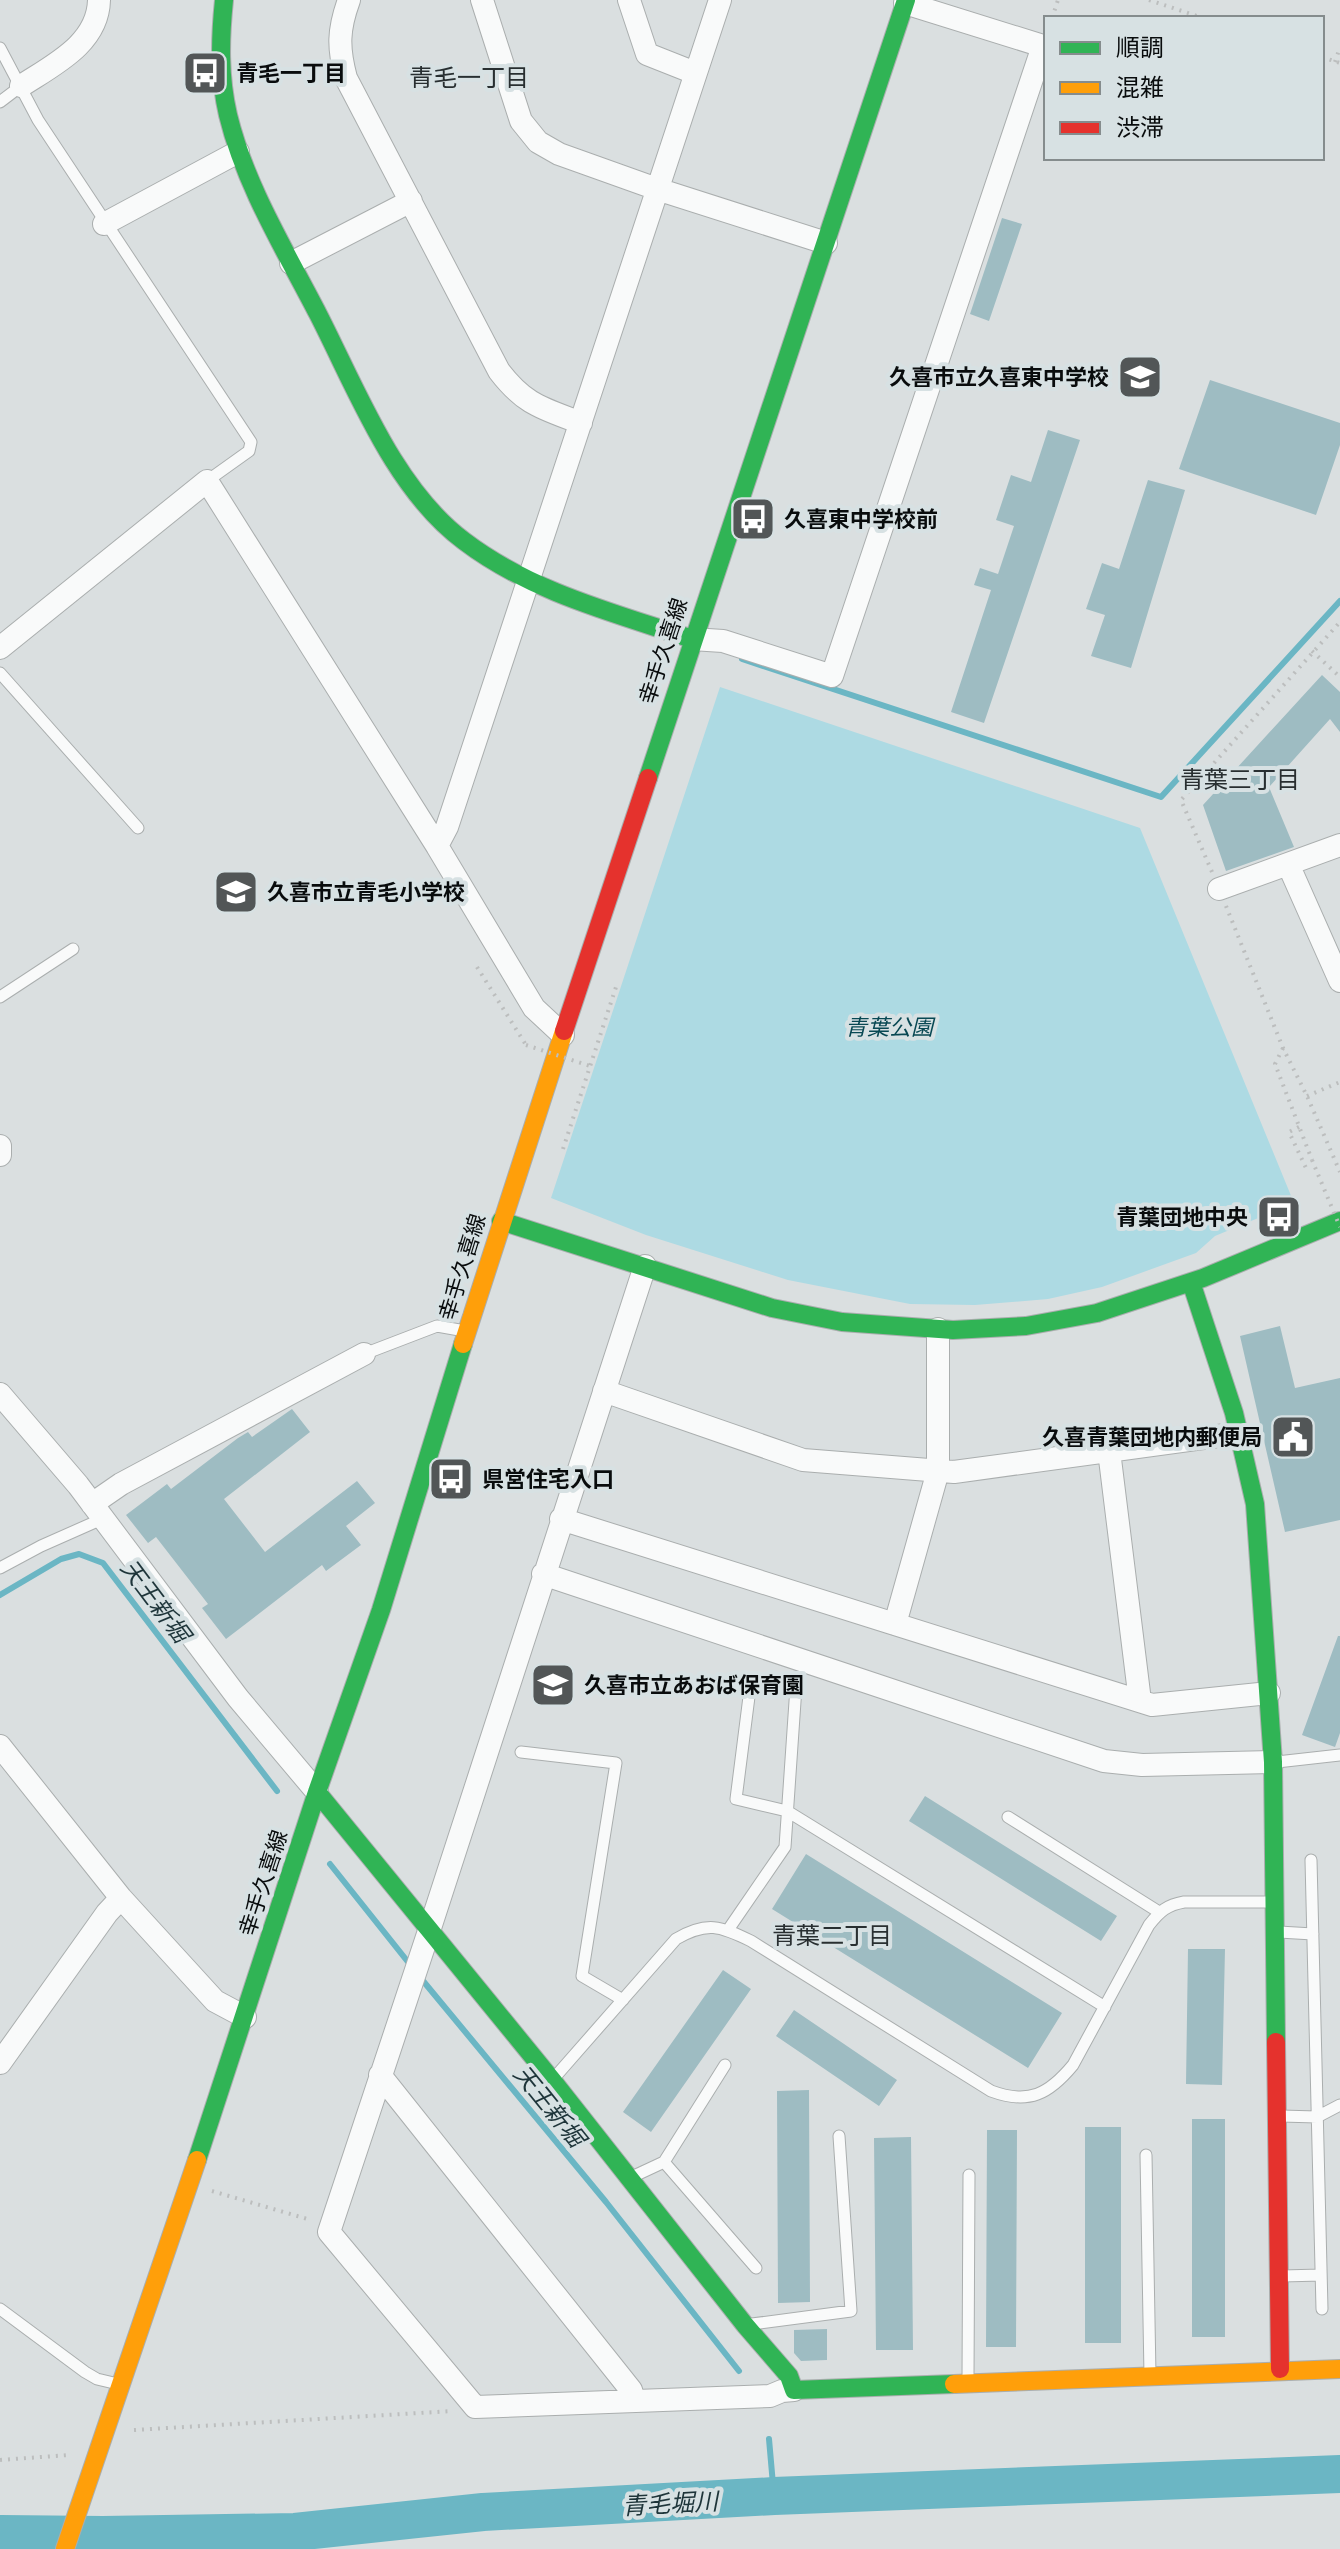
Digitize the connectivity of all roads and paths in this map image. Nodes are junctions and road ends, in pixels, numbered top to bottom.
1 (99, 0) edge
2 (224, 0) edge
3 (349, 0) edge
4 (629, 0) edge
5 (720, 0) edge
6 (1149, 0) edge
7 (486, 1) edge
8 (906, 2) edge
9 (1197, 16) edge
10 (1340, 47) edge
11 (0, 48) edge
12 (1338, 63) edge
13 (695, 73) junction
14 (21, 86) junction
15 (0, 102) edge
16 (238, 152) junction
17 (657, 189) junction
18 (411, 201) junction
19 (104, 224) junction
20 (826, 243) junction
21 (291, 263) junction
22 (581, 423) junction
23 (207, 481) junction
24 (527, 582) junction
25 (1340, 622) edge
26 (692, 639) junction
27 (0, 648) edge
28 (1312, 651) junction
29 (0, 673) edge
30 (1340, 677) edge
31 (138, 828) dead end
32 (1340, 845) edge
33 (437, 846) junction
34 (1288, 864) junction
35 (1219, 889) junction
36 (73, 949) dead end
37 (477, 967) dead end
38 (1340, 981) edge
39 (616, 987) dead end
40 (0, 997) edge
41 (563, 1035) junction
42 (1283, 1048) junction
43 (590, 1066) junction
44 (1340, 1082) edge
45 (1307, 1096) junction
46 (1299, 1127) junction
47 (0, 1146) edge
48 (563, 1149) dead end
49 (0, 1155) edge
50 (1307, 1170) dead end
51 (1340, 1172) edge
52 (501, 1221) junction
53 (1340, 1224) edge
54 (645, 1266) junction
55 (1191, 1282) junction
56 (938, 1329) junction
57 (467, 1331) junction
58 (364, 1354) joint
59 (604, 1391) junction
60 (0, 1394) edge
61 (1240, 1433) junction
62 (1109, 1451) junction
63 (938, 1471) junction
64 (97, 1512) junction
65 (561, 1519) junction
66 (0, 1568) edge
67 (543, 1574) junction
68 (895, 1624) junction
69 (751, 1681) dead end
70 (796, 1687) dead end
71 (1269, 1693) junction
72 (1140, 1701) junction
73 (0, 1746) edge
74 (521, 1752) dead end
75 (1340, 1755) edge
76 (1273, 1762) junction
77 (317, 1792) junction
78 (787, 1811) junction
79 (1008, 1817) dead end
80 (1311, 1860) dead end
81 (121, 1898) junction
82 (1274, 1902) junction
83 (1159, 1912) junction
84 (728, 1930) junction
85 (1274, 1932) junction
86 (1313, 1934) junction
87 (427, 1938) junction
88 (623, 2000) junction
89 (1105, 2007) junction
90 (245, 2017) junction
91 (0, 2063) edge
92 (725, 2065) dead end
93 (380, 2075) junction
94 (552, 2080) junction
95 (1340, 2105) edge
96 (1277, 2115) junction
97 (1317, 2117) junction
98 (839, 2136) dead end
99 (1146, 2155) dead end
100 (664, 2162) junction
101 (969, 2175) dead end
102 (630, 2179) junction
103 (210, 2190) dead end
104 (329, 2232) junction
105 (756, 2268) dead end
106 (1321, 2275) junction
107 (1278, 2276) junction
108 (0, 2309) edge
109 (1322, 2309) dead end
110 (745, 2325) junction
111 (1280, 2369) junction
112 (1340, 2369) edge
113 (1150, 2375) junction
114 (968, 2384) junction
115 (122, 2386) junction
116 (794, 2390) junction
117 (634, 2401) junction
118 (475, 2407) junction
119 (132, 2430) dead end
120 (71, 2455) dead end
121 (0, 2460) edge
122 (65, 2549) edge

1 - 14 street
2 - 16 street
3 - 18 street
4 - 13 street
5 - 13 street
6 - 9 path
7 - 17 street
8 - 20 street, 幸手久喜線
8 - 26 street
10 - 12 path
11 - 14 lane
13 - 17 street
14 - 15 lane
14 - 19 lane
16 - 19 street
16 - 21 street
17 - 20 street
17 - 22 street
18 - 21 street
18 - 22 street
19 - 23 lane
20 - 26 street, 幸手久喜線
21 - 24 street
22 - 24 street
23 - 27 street
23 - 33 street
24 - 26 street
24 - 33 street
25 - 28 path
26 - 41 street, 幸手久喜線
28 - 30 path
28 - 35 path
29 - 31 lane
32 - 34 street
33 - 41 street
34 - 35 street
34 - 38 street
35 - 42 path
36 - 40 lane
37 - 43 path, bridge
39 - 43 path
41 - 52 street, 幸手久喜線
42 - 45 path
42 - 46 path
43 - 48 path
44 - 45 path
45 - 51 path
46 - 50 path
46 - 53 path, bridge
47 - 49 street
52 - 54 street
52 - 57 street, 幸手久喜線
53 - 55 street
54 - 56 street
54 - 59 street
55 - 56 street
55 - 61 street
56 - 63 street
57 - 58 lane
57 - 77 street, 幸手久喜線
58 - 64 street
59 - 63 street
59 - 65 street
60 - 64 street
61 - 62 street
61 - 71 street
62 - 63 street
62 - 72 street
63 - 68 street
64 - 66 lane
64 - 77 street
65 - 67 street
65 - 68 street
67 - 76 street
67 - 87 street
68 - 72 street
69 - 78 lane
70 - 78 lane
71 - 72 street
71 - 76 street
73 - 81 street
74 - 88 lane
75 - 76 lane
76 - 82 street
77 - 87 street
77 - 90 street, 幸手久喜線
78 - 84 lane
78 - 89 lane
79 - 83 lane
80 - 86 lane
81 - 90 street
81 - 91 street
82 - 83 lane
82 - 85 street
83 - 89 lane
84 - 88 lane
84 - 89 lane
85 - 86 lane
85 - 96 street
86 - 97 lane
87 - 93 street
87 - 94 street
88 - 94 lane
90 - 115 street, 幸手久喜線
92 - 100 lane
93 - 104 street
93 - 117 street
94 - 102 street
95 - 97 lane
96 - 97 lane
96 - 107 street
97 - 106 lane
98 - 110 lane
99 - 113 lane
100 - 102 lane
100 - 105 lane
101 - 114 lane
102 - 110 street
103 - 104 path
104 - 118 street
106 - 107 lane
106 - 109 lane
107 - 111 street
108 - 115 lane
110 - 116 street
111 - 112 street
111 - 113 street
113 - 114 street
114 - 116 street
115 - 122 street, 幸手久喜線
116 - 117 street
117 - 118 street
118 - 119 path
120 - 121 path

